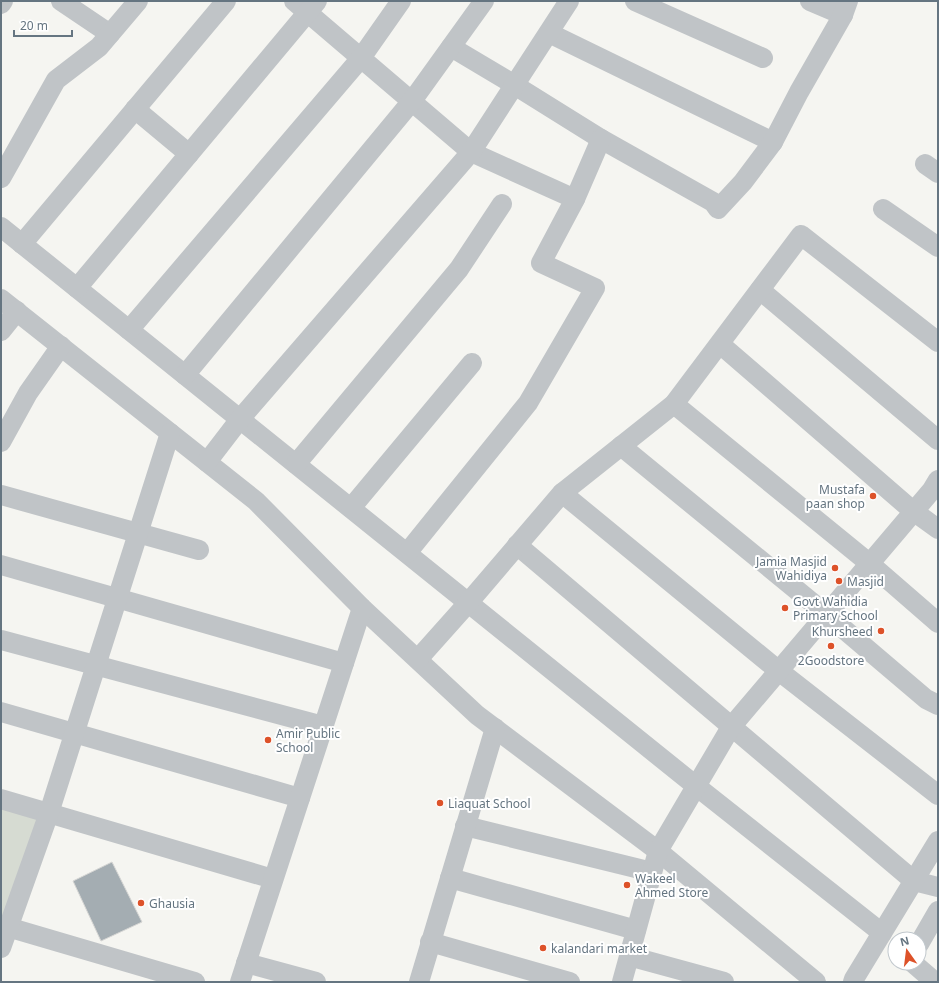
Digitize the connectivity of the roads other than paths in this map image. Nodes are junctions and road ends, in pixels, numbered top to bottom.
1 (3, 1) edge
2 (61, 1) edge
3 (138, 1) edge
4 (226, 1) edge
5 (401, 1) edge
6 (484, 1) edge
7 (570, 1) edge
8 (635, 1) edge
9 (810, 1) edge
10 (1, 4) edge
11 (306, 5) edge
12 (83, 7) edge
13 (846, 8) edge
14 (549, 33) junction
15 (110, 34) junction
16 (451, 47) junction
17 (361, 58) junction
18 (763, 58) dead end
19 (515, 85) junction
20 (412, 101) junction
21 (135, 109) junction
22 (601, 139) junction
23 (773, 142) junction
24 (472, 152) junction
25 (189, 154) junction
26 (1, 178) edge
27 (575, 199) junction
28 (502, 204) dead end
29 (883, 209) dead end
30 (1, 227) edge
31 (22, 244) junction
32 (938, 247) edge
33 (77, 288) junction
34 (760, 290) junction
35 (1, 299) edge
36 (17, 311) junction
37 (129, 330) junction
38 (1, 331) edge
39 (938, 342) edge
40 (720, 344) junction
41 (61, 346) junction
42 (472, 363) dead end
43 (185, 375) junction
44 (674, 404) junction
45 (240, 419) junction
46 (170, 433) junction
47 (938, 440) edge
48 (1, 442) edge
49 (621, 446) junction
50 (206, 462) junction
51 (296, 464) junction
52 (938, 480) edge
53 (562, 493) junction
54 (1, 495) edge
55 (351, 508) junction
56 (913, 511) junction
57 (938, 528) edge
58 (138, 533) junction
59 (517, 545) junction
60 (199, 550) dead end
61 (407, 553) junction
62 (869, 563) junction
63 (1, 565) edge
64 (117, 598) junction
65 (468, 603) junction
66 (362, 608) junction
67 (826, 614) junction
68 (938, 623) edge
69 (1, 640) edge
70 (418, 660) junction
71 (344, 663) junction
72 (96, 666) junction
73 (778, 671) junction
74 (938, 705) edge
75 (1, 712) edge
76 (323, 726) junction
77 (731, 727) junction
78 (495, 728) junction
79 (74, 733) junction
80 (696, 786) junction
81 (938, 795) edge
82 (300, 798) junction
83 (1, 799) edge
84 (49, 813) junction
85 (466, 826) junction
86 (938, 842) edge
87 (658, 850) junction
88 (652, 872) junction
89 (450, 878) junction
90 (273, 879) junction
91 (914, 881) junction
92 (938, 888) edge
93 (938, 911) edge
94 (5, 926) edge
95 (636, 930) junction
96 (926, 931) edge
97 (882, 933) junction
98 (430, 942) junction
99 (1, 948) edge
100 (629, 956) junction
101 (246, 963) junction
102 (922, 971) edge
103 (195, 982) edge
104 (240, 982) edge
105 (316, 982) edge
106 (419, 982) edge
107 (570, 982) edge
108 (622, 982) edge
109 (724, 982) edge
110 (816, 982) edge
111 (853, 982) edge
112 (935, 982) edge

1 - 10 street
2 - 12 street
3 - 15 street
4 - 21 street
5 - 17 street
6 - 16 street
7 - 14 street
8 - 18 street
9 - 13 street
11 - 17 street
11 - 25 street
12 - 15 street
13 - 23 street
14 - 19 street
14 - 23 street
15 - 26 street
16 - 19 street
16 - 20 street
17 - 20 street
17 - 37 street
19 - 22 street
19 - 24 street
20 - 24 street
20 - 43 street
21 - 25 street
21 - 31 street
22 - 23 street
22 - 27 street
24 - 27 street
24 - 45 street
25 - 33 street
27 - 61 street
28 - 51 street
29 - 32 street
30 - 31 street
31 - 33 street
33 - 37 street
34 - 39 street
34 - 40 street
34 - 47 street
35 - 36 street
36 - 38 street
36 - 41 street
37 - 43 street
40 - 44 street
40 - 56 street
41 - 46 street
41 - 48 street
42 - 55 street
43 - 45 street
44 - 49 street
44 - 62 street
45 - 50 street
45 - 51 street
46 - 50 street
46 - 58 street
49 - 53 street
49 - 67 street
50 - 66 street
51 - 55 street
52 - 56 street
53 - 59 street
53 - 73 street
54 - 58 street
55 - 61 street
56 - 57 street
56 - 62 street
58 - 60 street
58 - 64 street
59 - 65 street
59 - 77 street
61 - 65 street
62 - 67 street
62 - 68 street
63 - 64 street
64 - 71 street
64 - 72 street
65 - 70 street
65 - 80 street
66 - 70 street
66 - 71 street
67 - 73 street
67 - 74 street
69 - 72 street
70 - 78 street
71 - 76 street
72 - 76 street
72 - 79 street
73 - 77 street
73 - 81 street
75 - 79 street
76 - 82 street
77 - 80 street
77 - 91 street
78 - 85 street
78 - 87 street
79 - 82 street
79 - 84 street
80 - 87 street
80 - 97 street
82 - 90 street
83 - 84 street
84 - 90 street
84 - 94 street
85 - 88 street
85 - 89 street
86 - 91 street
87 - 88 street
87 - 110 street
88 - 95 street
89 - 95 street
89 - 98 street
90 - 101 street
91 - 92 street
91 - 97 street
93 - 96 street
94 - 99 street
94 - 103 street
95 - 100 street
97 - 111 street
98 - 106 street
98 - 107 street
100 - 108 street
100 - 109 street
101 - 104 street
101 - 105 street
102 - 112 street

